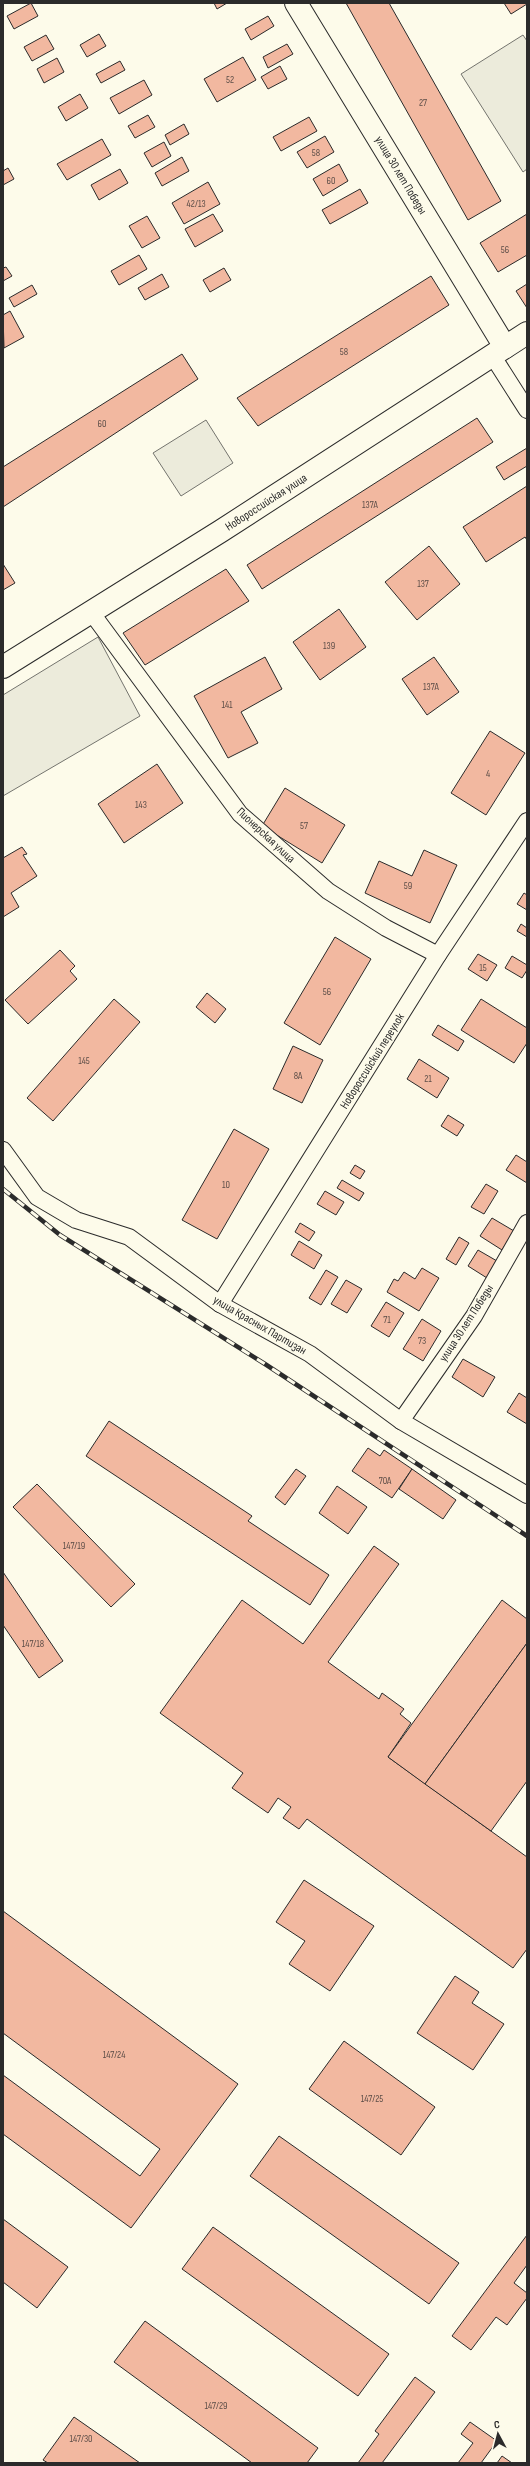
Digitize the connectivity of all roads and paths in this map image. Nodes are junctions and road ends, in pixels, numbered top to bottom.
1 (296, 3) edge
2 (527, 333) edge
3 (499, 351) junction
4 (527, 410) edge
5 (91, 612) junction
6 (3, 667) edge
7 (527, 821) edge
8 (438, 955) junction
9 (3, 1150) edge
10 (527, 1223) edge
11 (220, 1304) junction
12 (401, 1421) junction
13 (527, 1495) edge

1 - 3 main road, улица 30 лет Победы
2 - 3 main road, Новороссийская улица
3 - 4 street, улица 30 лет Победы
3 - 5 main road, Новороссийская улица
5 - 6 main road, Новороссийская улица
5 - 8 street, Пионерская улица
7 - 8 street, Новороссийский переулок
8 - 11 street, Новороссийский переулок
9 - 11 street, улица Красных Партизан
10 - 12 street, улица 30 лет Победы
11 - 12 street, улица Красных Партизан
12 - 13 street, улица Красных Партизан

